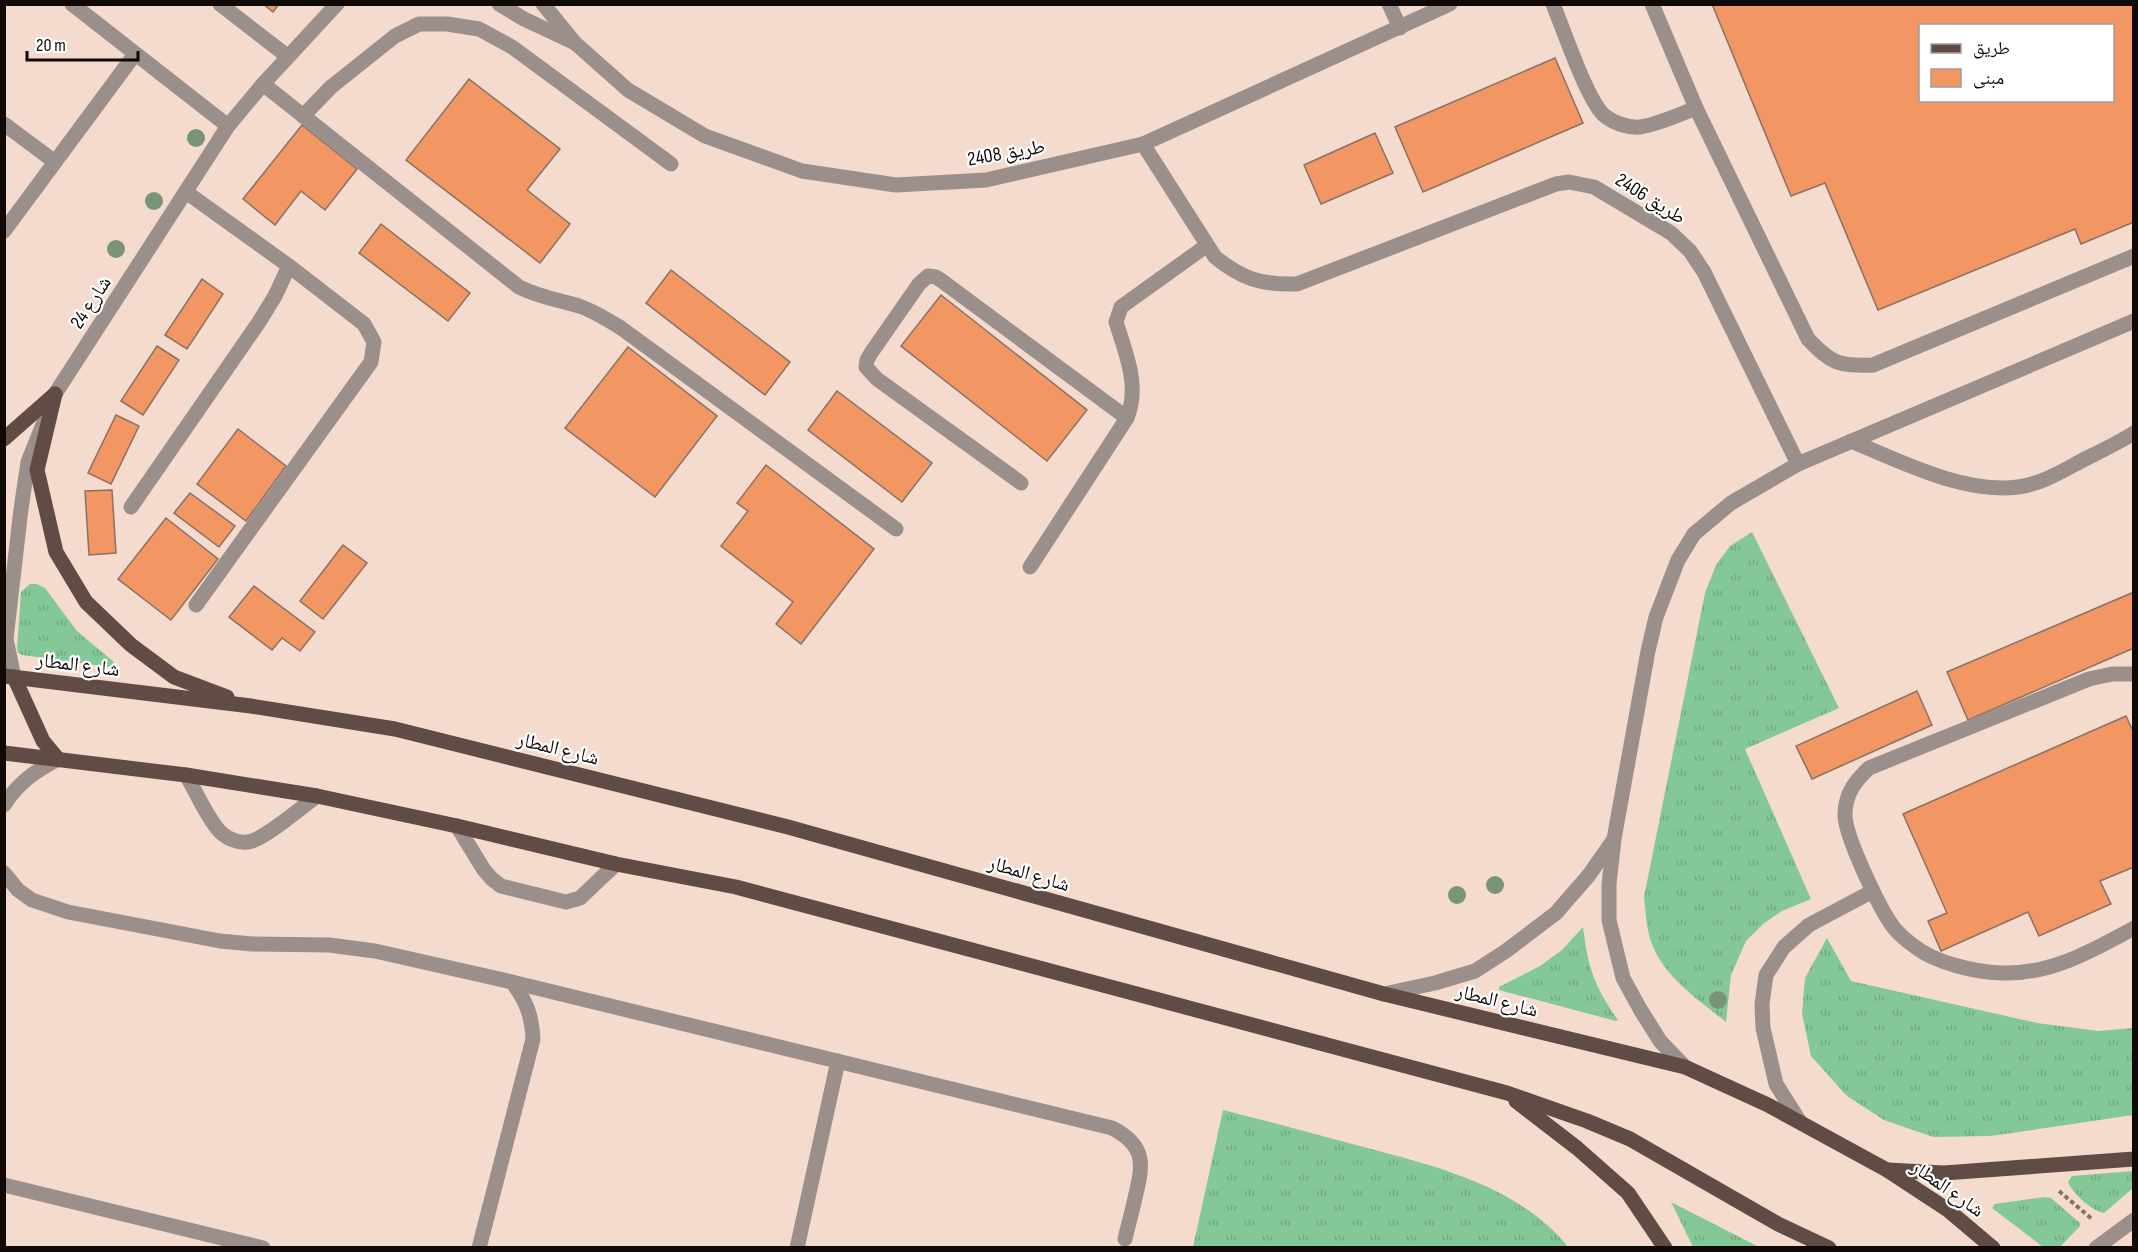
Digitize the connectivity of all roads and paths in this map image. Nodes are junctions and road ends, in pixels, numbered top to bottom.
1 (72, 4) edge
2 (220, 4) edge
3 (336, 4) edge
4 (500, 4) edge
5 (543, 4) edge
6 (1389, 4) edge
7 (1450, 4) edge
8 (1553, 4) edge
9 (1652, 4) edge
10 (1400, 28) junction
11 (575, 43) junction
12 (135, 54) junction
13 (287, 57) junction
14 (263, 84) junction
15 (1696, 108) junction
16 (303, 116) junction
17 (4, 124) edge
18 (228, 126) junction
19 (1143, 144) junction
20 (55, 162) junction
21 (671, 164) dead end
22 (186, 192) junction
23 (4, 231) edge
24 (1206, 246) junction
25 (2133, 256) edge
26 (289, 266) junction
27 (2133, 321) edge
28 (55, 394) junction
29 (1127, 418) junction
30 (2133, 433) edge
31 (4, 439) edge
32 (1851, 441) junction
33 (1798, 464) junction
34 (1021, 483) dead end
35 (131, 507) dead end
36 (896, 529) dead end
37 (1030, 567) dead end
38 (196, 604) dead end
39 (2133, 674) edge
40 (9, 677) edge
41 (251, 706) junction
42 (4, 753) edge
43 (58, 759) junction
44 (186, 775) junction
45 (317, 796) junction
46 (4, 805) edge
47 (457, 826) junction
48 (1614, 839) junction
49 (616, 864) junction
50 (4, 873) edge
51 (1873, 891) junction
52 (2133, 928) edge
53 (512, 982) junction
54 (1384, 994) junction
55 (838, 1061) junction
56 (1685, 1067) junction
57 (1506, 1093) junction
58 (1800, 1122) junction
59 (2133, 1159) edge
60 (2047, 1166) junction
61 (1887, 1170) junction
62 (4, 1185) edge
63 (2133, 1220) edge
64 (2111, 1235) junction
65 (1125, 1239) dead end
66 (263, 1248) edge
67 (479, 1248) edge
68 (797, 1248) edge
69 (1665, 1248) edge
70 (1829, 1248) edge
71 (1993, 1248) edge
72 (2096, 1248) edge

1 - 12 street
2 - 13 street
3 - 13 street, شارع 24
4 - 11 street, طريق 2408
5 - 11 street, طريق 2408
6 - 10 street
7 - 10 street, طريق 2408
8 - 15 street
9 - 15 street
10 - 19 street, طريق 2408
11 - 19 street, طريق 2408
12 - 18 street
12 - 20 street
13 - 14 street, شارع 24
14 - 16 street
14 - 18 street, شارع 24
15 - 25 street
16 - 21 street
16 - 36 street
17 - 20 street
18 - 22 street, شارع 24
19 - 24 street, طريق 2406
20 - 23 street
22 - 26 street
22 - 28 street, شارع 24
24 - 29 street
24 - 33 street, طريق 2406
26 - 35 street
26 - 38 street
27 - 32 street
28 - 31 main road
28 - 40 street, شارع 24
28 - 41 main road
29 - 34 street
29 - 37 street
30 - 32 street
32 - 33 street
33 - 48 street
39 - 51 street
40 - 41 main road, شارع المطار
40 - 43 main road
41 - 54 main road, شارع المطار
42 - 43 main road
43 - 44 main road
43 - 46 street
44 - 45 main road
44 - 45 street
45 - 47 main road
47 - 49 main road
47 - 49 street
48 - 54 street
48 - 56 street
49 - 57 main road
50 - 53 street
51 - 52 street
51 - 58 street
53 - 55 street
53 - 67 street
54 - 56 main road, شارع المطار
55 - 65 street
55 - 68 street
56 - 58 main road, شارع المطار
57 - 69 main road
57 - 70 main road
58 - 61 main road, شارع المطار
59 - 60 main road
60 - 61 main road
60 - 64 path
61 - 71 main road, شارع المطار
62 - 66 street
63 - 64 street
64 - 72 street

